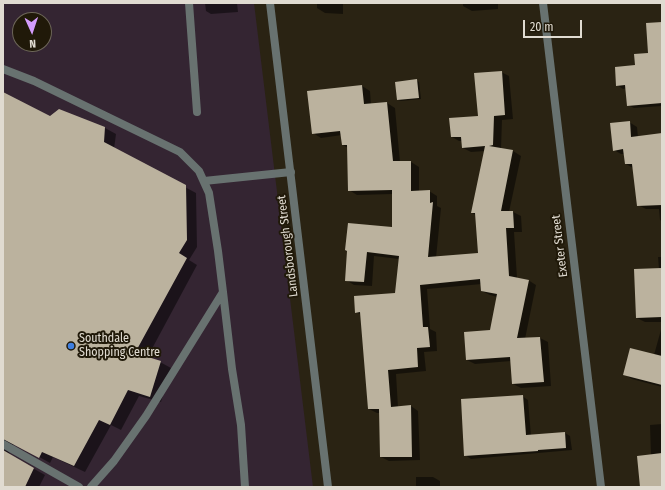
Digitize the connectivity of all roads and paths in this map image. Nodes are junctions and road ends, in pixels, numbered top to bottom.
1 (189, 3) edge
2 (270, 3) edge
3 (543, 3) edge
4 (3, 69) edge
5 (197, 112) dead end
6 (291, 172) junction
7 (204, 181) junction
8 (222, 292) junction
9 (3, 444) edge
10 (79, 487) edge
11 (91, 487) edge
12 (245, 487) edge
13 (328, 487) edge
14 (601, 487) edge

1 - 5 street
2 - 6 street, Landsborough Street
3 - 14 street, Exeter Street
4 - 7 street
6 - 7 street
6 - 13 street, Landsborough Street
7 - 8 street
8 - 11 street
8 - 12 street
9 - 10 street

